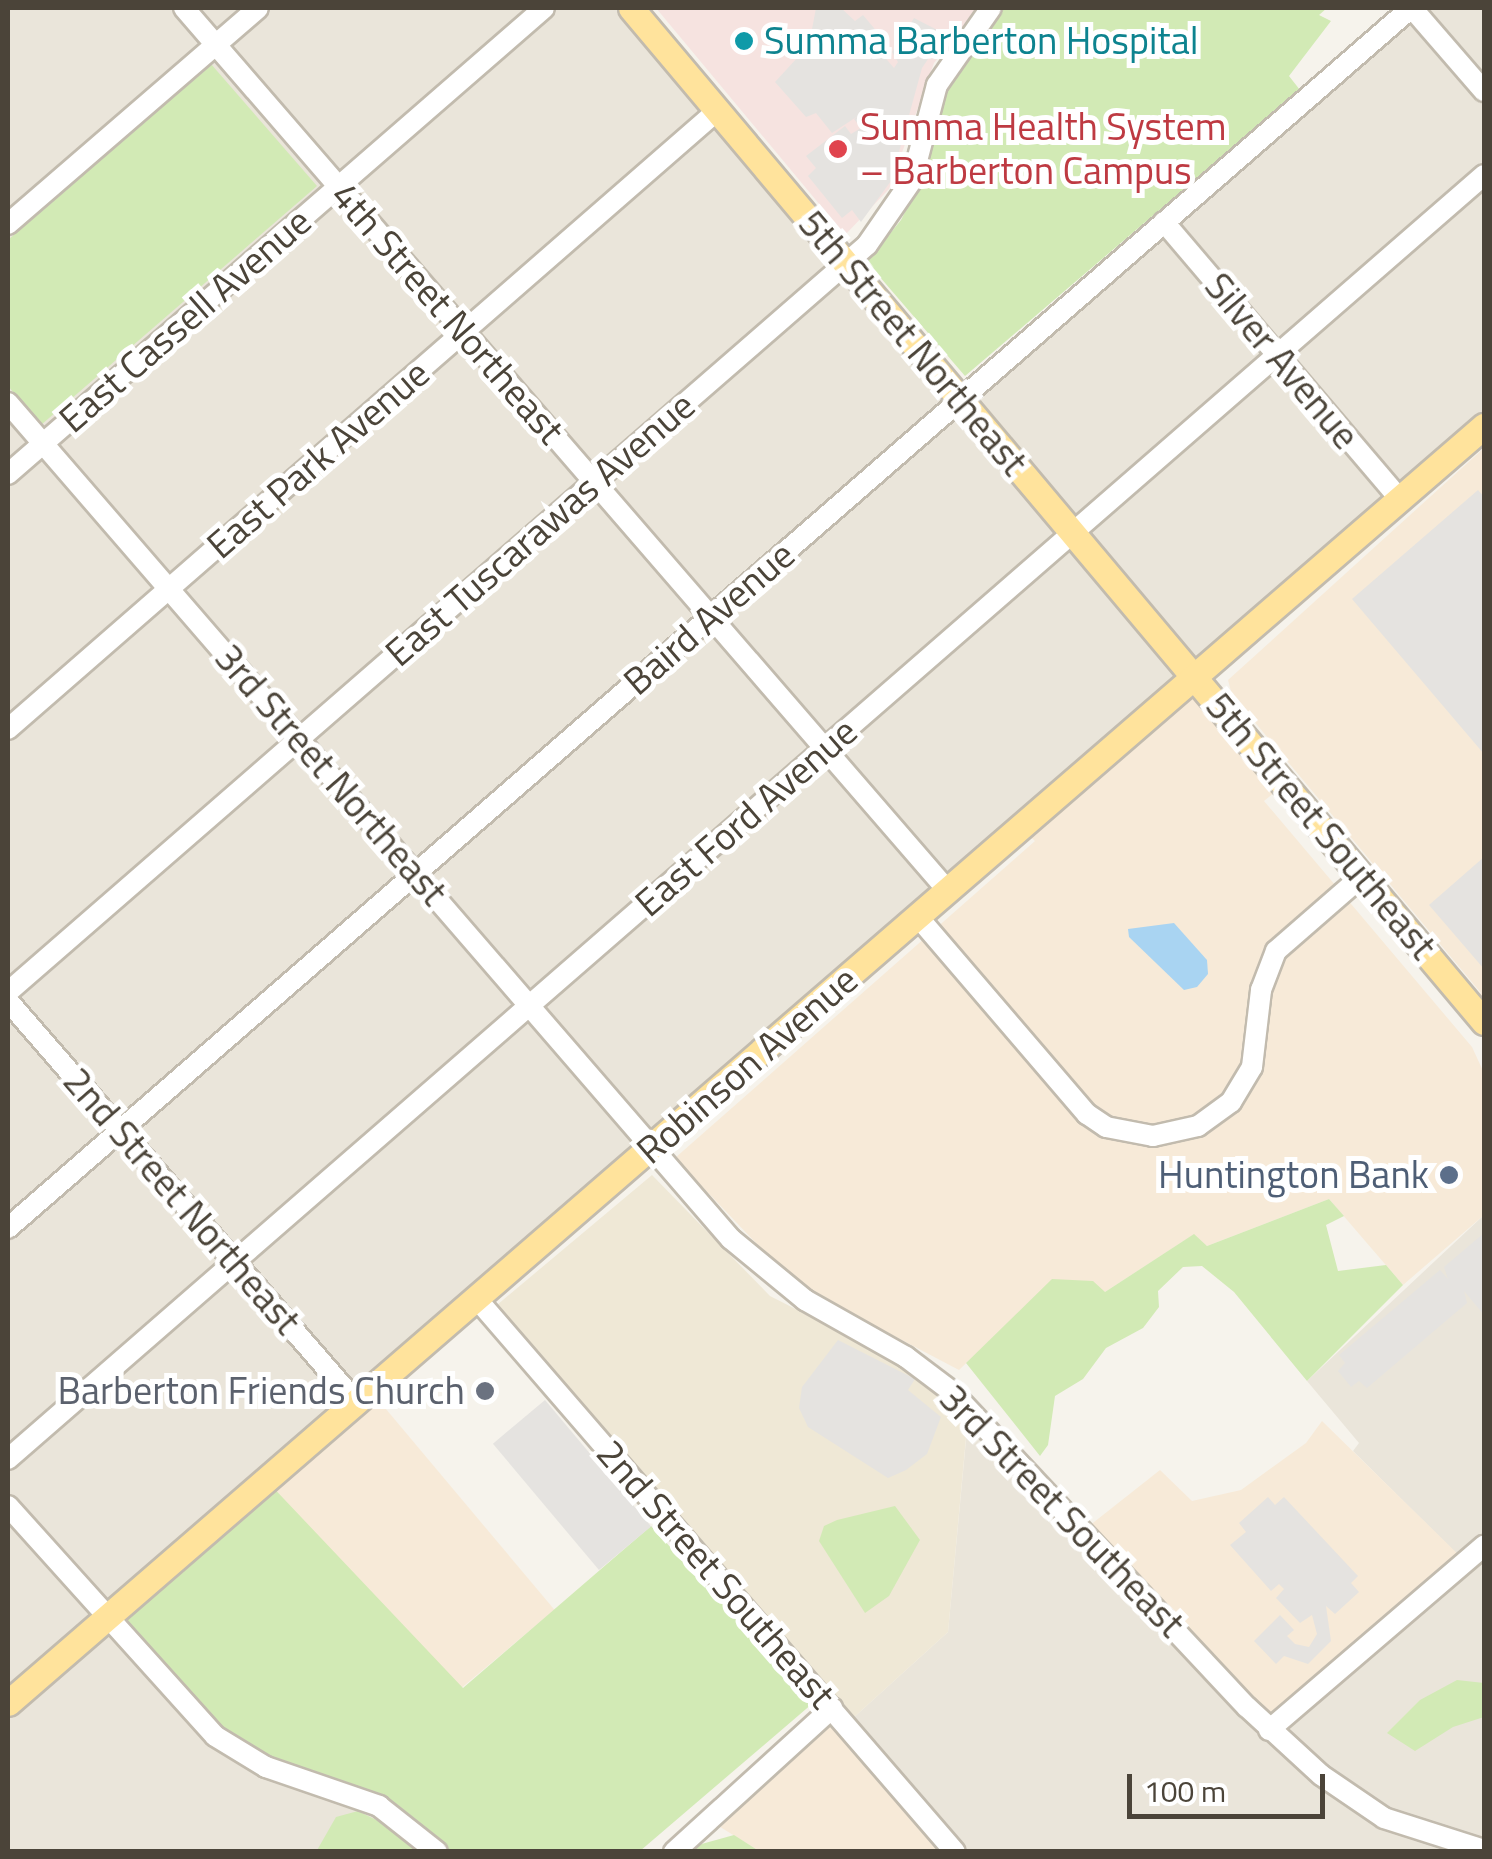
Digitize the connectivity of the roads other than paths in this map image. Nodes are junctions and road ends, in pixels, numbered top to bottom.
1 (184, 8) edge
2 (258, 8) edge
3 (544, 8) edge
4 (631, 8) edge
5 (991, 8) edge
6 (1412, 8) edge
7 (216, 44) junction
8 (1484, 91) edge
9 (718, 110) junction
10 (1484, 175) edge
11 (339, 186) junction
12 (1164, 222) junction
13 (8, 224) edge
14 (846, 264) junction
15 (464, 331) junction
16 (1277, 356) junction
17 (960, 399) junction
18 (8, 404) edge
19 (1484, 426) edge
20 (42, 444) junction
21 (8, 474) edge
22 (594, 482) junction
23 (1401, 500) junction
24 (1072, 532) junction
25 (169, 588) junction
26 (710, 617) junction
27 (1195, 677) junction
28 (8, 729) edge
29 (299, 739) junction
30 (826, 747) junction
31 (416, 873) junction
32 (1362, 875) junction
33 (948, 891) junction
34 (918, 917) junction
35 (8, 992) edge
36 (8, 1001) edge
37 (530, 1004) junction
38 (1484, 1022) edge
39 (120, 1130) junction
40 (652, 1146) junction
41 (8, 1228) edge
42 (234, 1262) junction
43 (476, 1298) junction
44 (356, 1402) junction
45 (8, 1459) edge
46 (8, 1506) edge
47 (1484, 1546) edge
48 (105, 1618) junction
49 (8, 1703) edge
50 (832, 1708) junction
51 (1269, 1730) junction
52 (1484, 1850) edge
53 (437, 1852) edge
54 (674, 1852) edge
55 (954, 1852) edge

1 - 7 street, 4th Street Northeast
2 - 7 street
3 - 11 street, East Cassell Avenue
4 - 9 main road, 5th Street Northeast
5 - 14 street, East Tuscarawas Avenue
6 - 8 street
6 - 12 street, Baird Avenue
7 - 11 street, 4th Street Northeast
7 - 13 street
9 - 14 main road, 5th Street Northeast
9 - 15 street, East Park Avenue
10 - 16 street, East Ford Avenue
11 - 15 street, 4th Street Northeast
11 - 20 street, East Cassell Avenue
12 - 16 street, Silver Avenue
12 - 17 street, Baird Avenue
14 - 17 main road, 5th Street Northeast
14 - 22 street, East Tuscarawas Avenue
15 - 22 street, 4th Street Northeast
15 - 25 street, East Park Avenue
16 - 23 street, Silver Avenue
16 - 24 street, East Ford Avenue
17 - 24 main road, 5th Street Northeast
17 - 26 street, Baird Avenue
18 - 20 street, 3rd Street Northeast
19 - 23 main road, Robinson Avenue
20 - 21 street, East Cassell Avenue
20 - 25 street, 3rd Street Northeast
22 - 26 street, 4th Street Northeast
22 - 29 street, East Tuscarawas Avenue
23 - 27 main road, Robinson Avenue
24 - 27 main road, 5th Street Northeast
24 - 30 street, East Ford Avenue
25 - 28 street, East Park Avenue
25 - 29 street, 3rd Street Northeast
26 - 30 street, 4th Street Northeast
26 - 31 street, Baird Avenue
27 - 32 main road, 5th Street Southeast
27 - 33 main road, Robinson Avenue
29 - 31 street, 3rd Street Northeast
29 - 35 street, East Tuscarawas Avenue
30 - 33 street, 4th Street Northeast
30 - 37 street, East Ford Avenue
31 - 37 street, 3rd Street Northeast
31 - 39 street, Baird Avenue
32 - 34 street
32 - 38 main road, 5th Street Southeast
33 - 34 main road, Robinson Avenue
34 - 40 main road, Robinson Avenue
36 - 39 street, 2nd Street Northeast
37 - 40 street, 3rd Street Northeast
37 - 42 street, East Ford Avenue
39 - 41 street, Baird Avenue
39 - 42 street, 2nd Street Northeast
40 - 43 main road, Robinson Avenue
40 - 51 street, 3rd Street Southeast
42 - 44 street, 2nd Street Northeast
42 - 45 street, East Ford Avenue
43 - 44 main road, Robinson Avenue
43 - 50 street, 2nd Street Southeast
44 - 48 main road, Robinson Avenue
46 - 48 street
47 - 51 street
48 - 49 main road, Robinson Avenue
48 - 53 street
50 - 54 street
50 - 55 street, 2nd Street Southeast
51 - 52 street, 3rd Street Southeast

